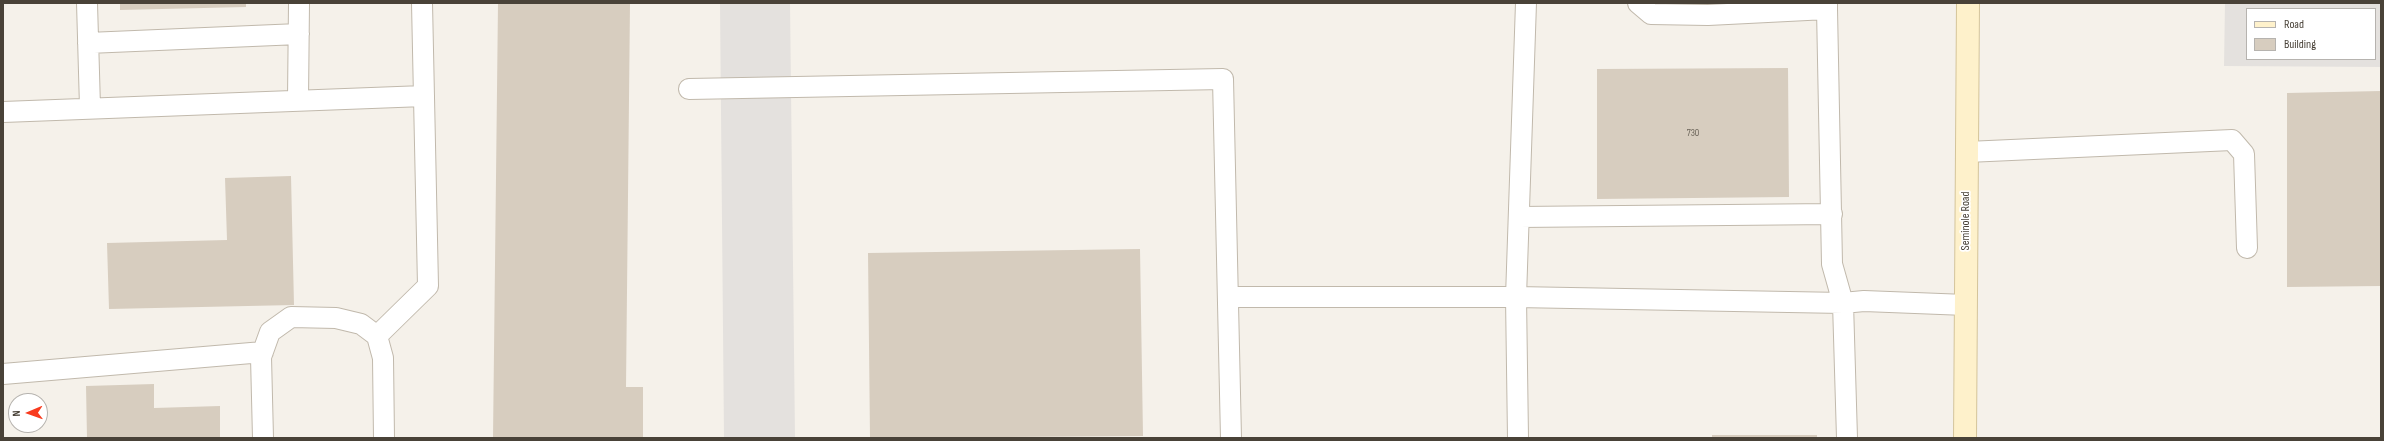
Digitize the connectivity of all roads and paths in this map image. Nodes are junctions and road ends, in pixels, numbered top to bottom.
1 (87, 3) edge
2 (299, 3) edge
3 (422, 3) edge
4 (1526, 3) edge
5 (1638, 3) edge
6 (1968, 3) edge
7 (1827, 6) edge
8 (299, 34) junction
9 (88, 43) junction
10 (689, 89) dead end
11 (424, 96) junction
12 (298, 99) junction
13 (90, 107) junction
14 (3, 112) edge
15 (1967, 152) junction
16 (1832, 214) junction
17 (1519, 217) junction
18 (2247, 248) dead end
19 (1228, 297) junction
20 (1516, 297) junction
21 (1842, 303) junction
22 (1966, 305) junction
23 (377, 336) junction
24 (263, 352) junction
25 (3, 374) edge
26 (263, 438) edge
27 (384, 438) edge
28 (1231, 438) edge
29 (1518, 438) edge
30 (1847, 438) edge
31 (1965, 438) edge

1 - 9 lane
2 - 8 lane
3 - 11 lane
4 - 17 lane
5 - 7 lane
6 - 15 street, Seminole Road
7 - 16 lane
8 - 9 lane
8 - 12 lane
9 - 13 lane
10 - 19 lane
11 - 12 lane
11 - 23 lane
12 - 13 lane
13 - 14 lane
15 - 18 lane
15 - 22 street, Seminole Road
16 - 17 lane
16 - 21 lane
17 - 20 lane
19 - 20 lane
19 - 28 lane
20 - 21 lane
20 - 29 lane
21 - 22 lane
21 - 30 lane
22 - 31 street, Seminole Road
23 - 24 lane
23 - 27 lane
24 - 25 lane
24 - 26 lane

